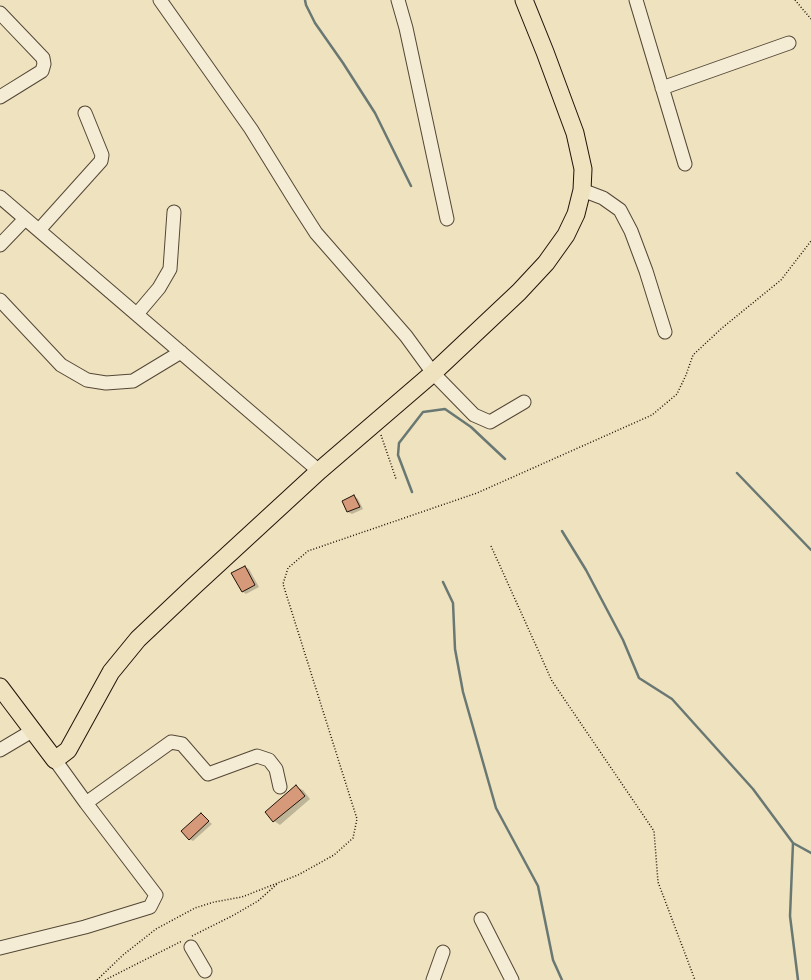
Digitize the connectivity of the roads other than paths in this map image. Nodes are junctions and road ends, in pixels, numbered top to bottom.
1 (160, 0) edge
2 (398, 0) edge
3 (524, 0) edge
4 (636, 0) edge
5 (0, 13) edge
6 (789, 43) dead end
7 (662, 88) junction
8 (0, 97) edge
9 (85, 113) dead end
10 (684, 164) dead end
11 (582, 190) junction
12 (0, 197) edge
13 (174, 212) dead end
14 (25, 219) junction
15 (447, 219) dead end
16 (39, 230) junction
17 (0, 245) edge
18 (0, 300) edge
19 (137, 314) junction
20 (665, 332) dead end
21 (181, 352) junction
22 (433, 373) junction
23 (524, 402) dead end
24 (319, 471) junction
25 (0, 687) edge
26 (32, 731) junction
27 (0, 750) edge
28 (55, 760) junction
29 (280, 787) dead end
30 (86, 804) junction
31 (481, 919) dead end
32 (191, 947) dead end
33 (0, 948) edge
34 (443, 952) dead end
35 (205, 971) dead end
36 (433, 980) edge
37 (512, 980) edge

1 - 22 street
2 - 15 street
3 - 11 main road
4 - 7 street
5 - 8 street
6 - 7 street
7 - 10 street
9 - 16 street
11 - 20 street
11 - 22 main road
12 - 14 street
13 - 19 street
14 - 16 street
14 - 17 street
16 - 19 street
18 - 21 street
19 - 21 street
21 - 24 street
22 - 23 street
22 - 24 main road
24 - 28 main road
25 - 26 main road
26 - 27 street
26 - 28 main road
28 - 30 street
29 - 30 street
30 - 33 street
31 - 37 street
32 - 35 street
34 - 36 street

